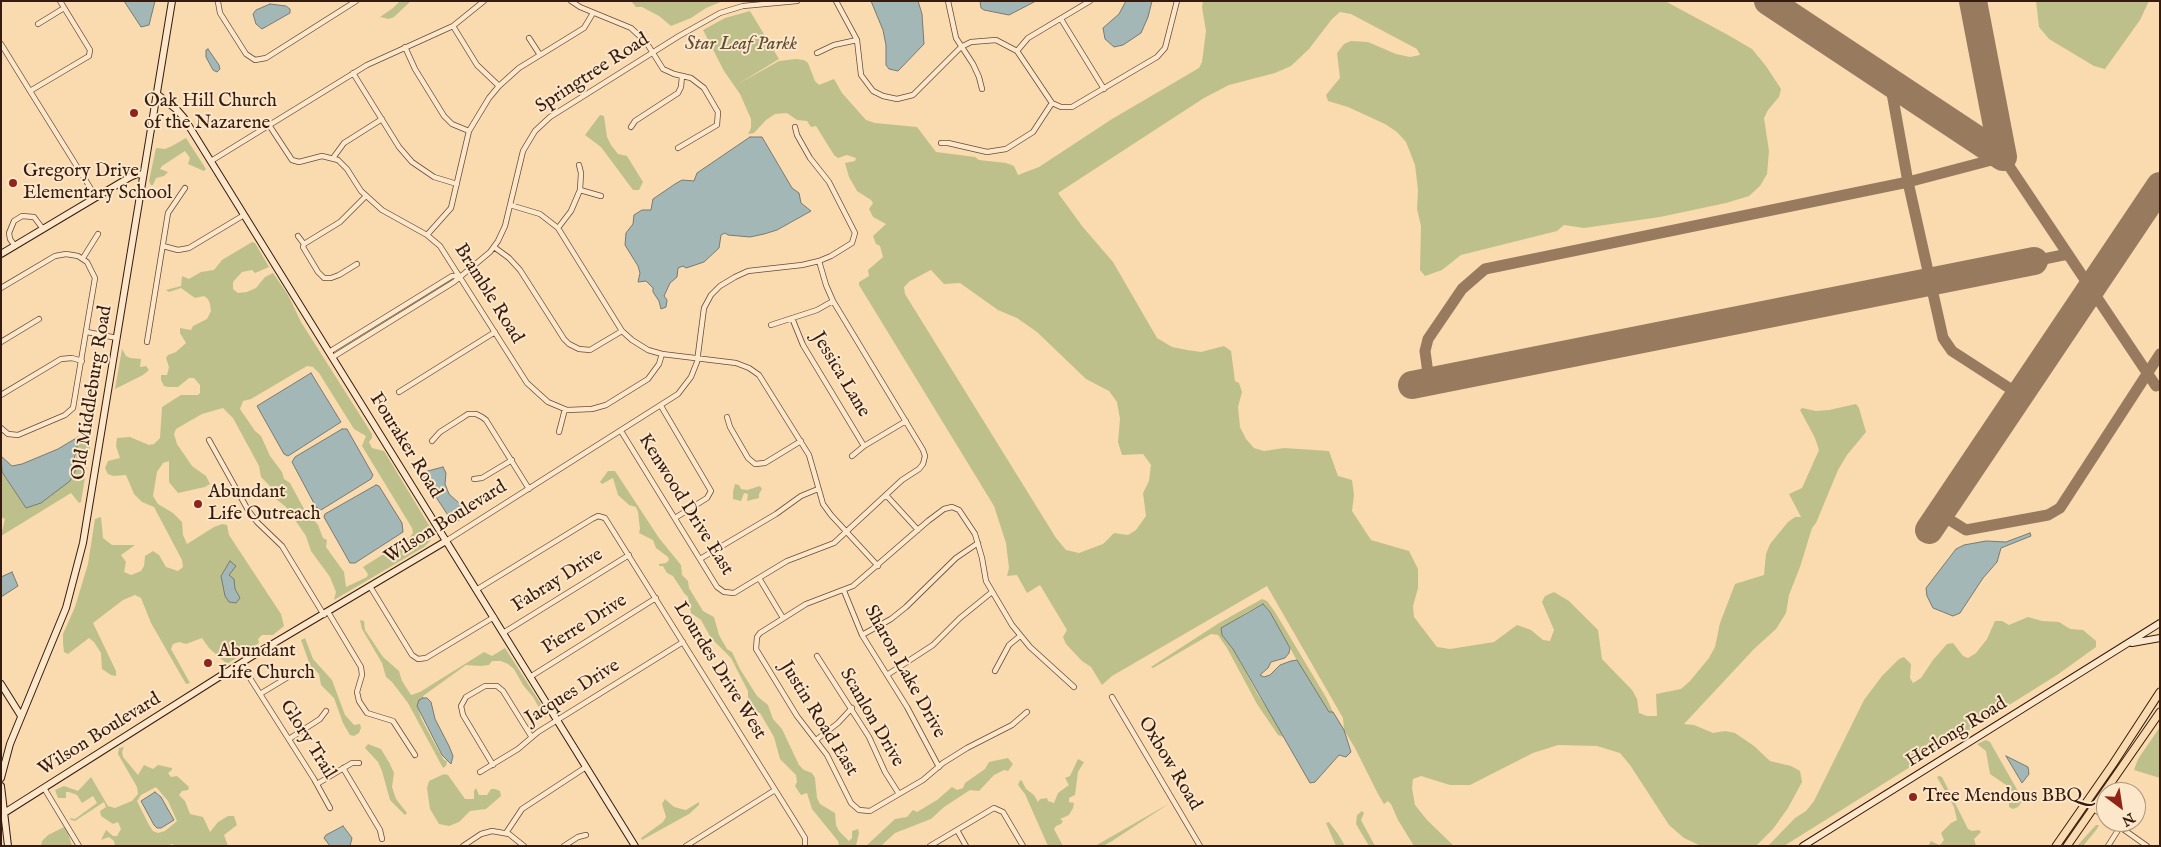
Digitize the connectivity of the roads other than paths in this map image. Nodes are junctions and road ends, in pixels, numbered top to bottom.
1 (60, 1) edge
2 (172, 1) edge
3 (213, 1) edge
4 (356, 1) edge
5 (484, 1) edge
6 (571, 1) edge
7 (797, 1) edge
8 (836, 1) edge
9 (948, 1) edge
10 (1090, 1) edge
11 (1177, 1) edge
12 (219, 2) edge
13 (64, 8) junction
14 (594, 13) junction
15 (1061, 19) junction
16 (38, 24) dead end
17 (453, 26) junction
18 (529, 38) dead end
19 (857, 40) junction
20 (1, 44) edge
21 (405, 47) junction
22 (960, 47) junction
23 (1017, 51) junction
24 (652, 53) junction
25 (817, 53) dead end
26 (540, 56) junction
27 (353, 73) junction
28 (682, 76) junction
29 (499, 86) junction
30 (982, 89) dead end
31 (1104, 89) junction
32 (30, 91) junction
33 (157, 94) junction
34 (1052, 103) junction
35 (382, 119) junction
36 (269, 125) junction
37 (631, 127) dead end
38 (795, 127) dead end
39 (469, 132) junction
40 (940, 143) dead end
41 (678, 148) dead end
42 (333, 158) junction
43 (211, 161) junction
44 (579, 165) dead end
45 (143, 175) junction
46 (457, 184) junction
47 (184, 188) dead end
48 (580, 190) junction
49 (366, 196) junction
50 (601, 196) dead end
51 (96, 197) junction
52 (510, 205) junction
53 (244, 215) junction
54 (558, 228) junction
55 (43, 229) junction
56 (98, 234) dead end
57 (427, 235) junction
58 (298, 236) dead end
59 (304, 244) junction
60 (14, 246) junction
61 (163, 246) junction
62 (494, 247) junction
63 (1, 254) edge
64 (83, 258) junction
65 (819, 261) junction
66 (357, 264) dead end
67 (460, 276) junction
68 (1, 288) edge
69 (833, 302) junction
70 (792, 318) junction
71 (39, 319) dead end
72 (771, 325) dead end
73 (622, 331) junction
74 (87, 332) junction
75 (495, 332) junction
76 (117, 338) junction
77 (1, 342) edge
78 (147, 342) dead end
79 (662, 354) junction
80 (331, 355) junction
81 (698, 358) junction
82 (82, 361) junction
83 (399, 392) dead end
84 (1, 395) edge
85 (661, 406) junction
86 (564, 409) junction
87 (727, 417) dead end
88 (906, 422) junction
89 (1, 428) edge
90 (559, 432) dead end
91 (621, 432) junction
92 (209, 440) dead end
93 (432, 441) dead end
94 (801, 441) junction
95 (864, 446) junction
96 (852, 456) dead end
97 (512, 460) junction
98 (474, 479) dead end
99 (529, 489) junction
100 (818, 489) junction
101 (886, 495) junction
102 (675, 518) junction
103 (918, 530) junction
104 (846, 531) junction
105 (446, 541) junction
106 (978, 543) junction
107 (629, 555) junction
108 (700, 558) junction
109 (878, 566) junction
110 (759, 578) junction
111 (371, 588) junction
112 (476, 590) junction
113 (844, 591) junction
114 (992, 592) junction
115 (656, 598) junction
116 (326, 613) junction
117 (494, 617) junction
118 (783, 618) junction
119 (2160, 623) edge
120 (504, 633) junction
121 (862, 635) junction
122 (1020, 636) junction
123 (2160, 638) edge
124 (683, 642) junction
125 (2126, 645) junction
126 (817, 656) dead end
127 (241, 664) junction
128 (995, 671) dead end
129 (302, 673) dead end
130 (887, 675) junction
131 (530, 677) junction
132 (1, 684) edge
133 (1074, 686) dead end
134 (2160, 692) edge
135 (260, 694) junction
136 (1112, 697) dead end
137 (852, 708) junction
138 (326, 711) dead end
139 (1027, 712) dead end
140 (2160, 712) edge
141 (21, 716) junction
142 (557, 720) junction
143 (531, 736) junction
144 (289, 739) junction
145 (816, 740) junction
146 (415, 755) dead end
147 (359, 763) dead end
148 (493, 765) junction
149 (586, 767) junction
150 (939, 767) junction
151 (343, 768) junction
152 (480, 772) dead end
153 (1, 778) edge
154 (317, 784) junction
155 (1, 786) edge
156 (44, 788) junction
157 (775, 790) junction
158 (899, 794) junction
159 (2086, 804) junction
160 (330, 808) dead end
161 (2093, 809) junction
162 (2096, 811) edge
163 (3, 814) edge
164 (957, 830) junction
165 (2117, 832) edge
166 (2127, 832) edge
167 (506, 833) junction
168 (586, 836) dead end
169 (382, 839) dead end
170 (8, 846) edge
171 (79, 846) edge
172 (463, 846) edge
173 (524, 846) edge
174 (564, 846) edge
175 (635, 846) edge
176 (686, 846) edge
177 (806, 846) edge
178 (930, 846) edge
179 (966, 846) edge
180 (1023, 846) edge
181 (1200, 846) edge
182 (1803, 846) edge
183 (2056, 846) edge
184 (2066, 846) edge
185 (2108, 846) edge
186 (2147, 846) edge

1 - 13 street
2 - 33 main road, Old Middleburg Road
3 - 12 street
4 - 12 street
5 - 17 street
6 - 14 street
7 - 24 street, Springtree Road
8 - 19 street
9 - 22 street
10 - 15 street
11 - 31 street
13 - 16 street
13 - 32 street
14 - 24 street
14 - 26 street
15 - 23 street
15 - 31 street
17 - 21 street
17 - 29 street
18 - 26 street
19 - 22 street
19 - 25 street
20 - 32 street
21 - 27 street
21 - 39 street
22 - 23 street
22 - 30 street
23 - 34 street
24 - 28 street
24 - 52 street, Springtree Road
26 - 29 street
27 - 35 street
27 - 36 street
28 - 37 street
28 - 41 street
29 - 39 street
31 - 34 street
32 - 51 street
33 - 43 main road, Fouraker Road
33 - 45 main road, Old Middleburg Road
34 - 40 street
35 - 42 street
35 - 46 street
36 - 42 street
36 - 43 street
38 - 65 street, Wilson Boulevard
39 - 46 street
42 - 49 street, Bramble Road
43 - 53 main road, Fouraker Road
44 - 48 street
45 - 51 main road
45 - 76 main road, Old Middleburg Road
46 - 57 street
47 - 61 street
48 - 50 street
48 - 54 street
49 - 57 street, Bramble Road
49 - 59 street
51 - 55 main road
52 - 54 street
52 - 62 street, Springtree Road
53 - 61 street
53 - 80 main road, Fouraker Road
54 - 73 street
55 - 60 main road
55 - 60 street
56 - 64 street
57 - 67 street, Bramble Road
58 - 59 street
59 - 66 street
60 - 63 main road
61 - 78 street
62 - 67 street, Springtree Road
62 - 73 street
64 - 68 street
64 - 74 street
65 - 69 street
65 - 81 street, Wilson Boulevard
67 - 75 street, Bramble Road
67 - 80 street, Springtree Road
69 - 70 street
69 - 88 street
70 - 72 street
70 - 95 street, Jessica Lane
71 - 77 street
73 - 79 street
74 - 76 street
74 - 82 street
75 - 83 street
75 - 86 street, Bramble Road
76 - 141 main road, Old Middleburg Road
79 - 81 street
79 - 86 street, Bramble Road
80 - 105 main road, Fouraker Road
81 - 85 street, Wilson Boulevard
81 - 94 street
82 - 84 street
82 - 89 street
85 - 91 street, Wilson Boulevard
85 - 102 street
86 - 90 street
87 - 94 street
88 - 95 street
88 - 101 street
91 - 99 street, Wilson Boulevard
91 - 102 street, Kenwood Drive East
92 - 116 street
93 - 97 street
94 - 100 street
95 - 96 street
97 - 98 street
97 - 99 street
99 - 105 street, Wilson Boulevard
100 - 104 street
100 - 108 street
101 - 103 street
101 - 104 street
102 - 108 street, Kenwood Drive East
103 - 106 street
103 - 109 street
104 - 109 street
104 - 110 street
105 - 111 main road, Wilson Boulevard
105 - 112 main road, Fouraker Road
106 - 114 street
106 - 121 street
107 - 112 street, Lourdes Drive West
107 - 115 street, Lourdes Drive West
107 - 120 street, Fabray Drive
108 - 110 street, Kenwood Drive East
109 - 113 street
110 - 118 street
111 - 116 main road, Wilson Boulevard
111 - 117 street
112 - 117 main road, Fouraker Road
113 - 118 street
113 - 121 street, Sharon Lake Drive
114 - 122 street
114 - 130 street
115 - 124 street, Lourdes Drive West
115 - 131 street, Pierre Drive
116 - 127 main road, Wilson Boulevard
116 - 146 street
117 - 120 main road, Fouraker Road
118 - 145 street, Justin Road East
119 - 125 main road, Herlong Road
120 - 131 main road, Fouraker Road
121 - 130 street, Sharon Lake Drive
122 - 128 street
122 - 133 street
123 - 125 main road, Herlong Road
124 - 142 street, Jacques Drive
124 - 157 street, Lourdes Drive West
125 - 182 main road, Herlong Road
126 - 137 street, Scanlon Drive
127 - 135 street, Glory Trail
127 - 156 main road, Wilson Boulevard
129 - 135 street
130 - 150 street, Sharon Lake Drive
131 - 142 main road, Fouraker Road
132 - 141 main road
134 - 159 main road
135 - 144 street, Glory Trail
136 - 181 street, Oxbow Road
137 - 145 street
137 - 158 street, Scanlon Drive
138 - 144 street
139 - 150 street
140 - 161 main road
141 - 153 main road, Old Middleburg Road
142 - 143 street, Jacques Drive
142 - 149 main road, Fouraker Road
143 - 148 street, Jacques Drive
143 - 148 street
144 - 154 street, Glory Trail
145 - 158 street, Justin Road East
147 - 151 street
148 - 152 street, Jacques Drive
149 - 167 street
149 - 175 main road, Fouraker Road
150 - 158 street
151 - 154 street
151 - 169 street
154 - 160 street, Glory Trail
155 - 163 main road
156 - 163 main road, Wilson Boulevard
156 - 171 street
157 - 176 street
157 - 177 street, Lourdes Drive West
159 - 161 street
159 - 183 main road
161 - 162 street
161 - 184 main road
163 - 170 main road
164 - 178 street
164 - 179 street
164 - 180 street
165 - 185 street
166 - 186 street
167 - 172 street
167 - 173 street
168 - 174 street

